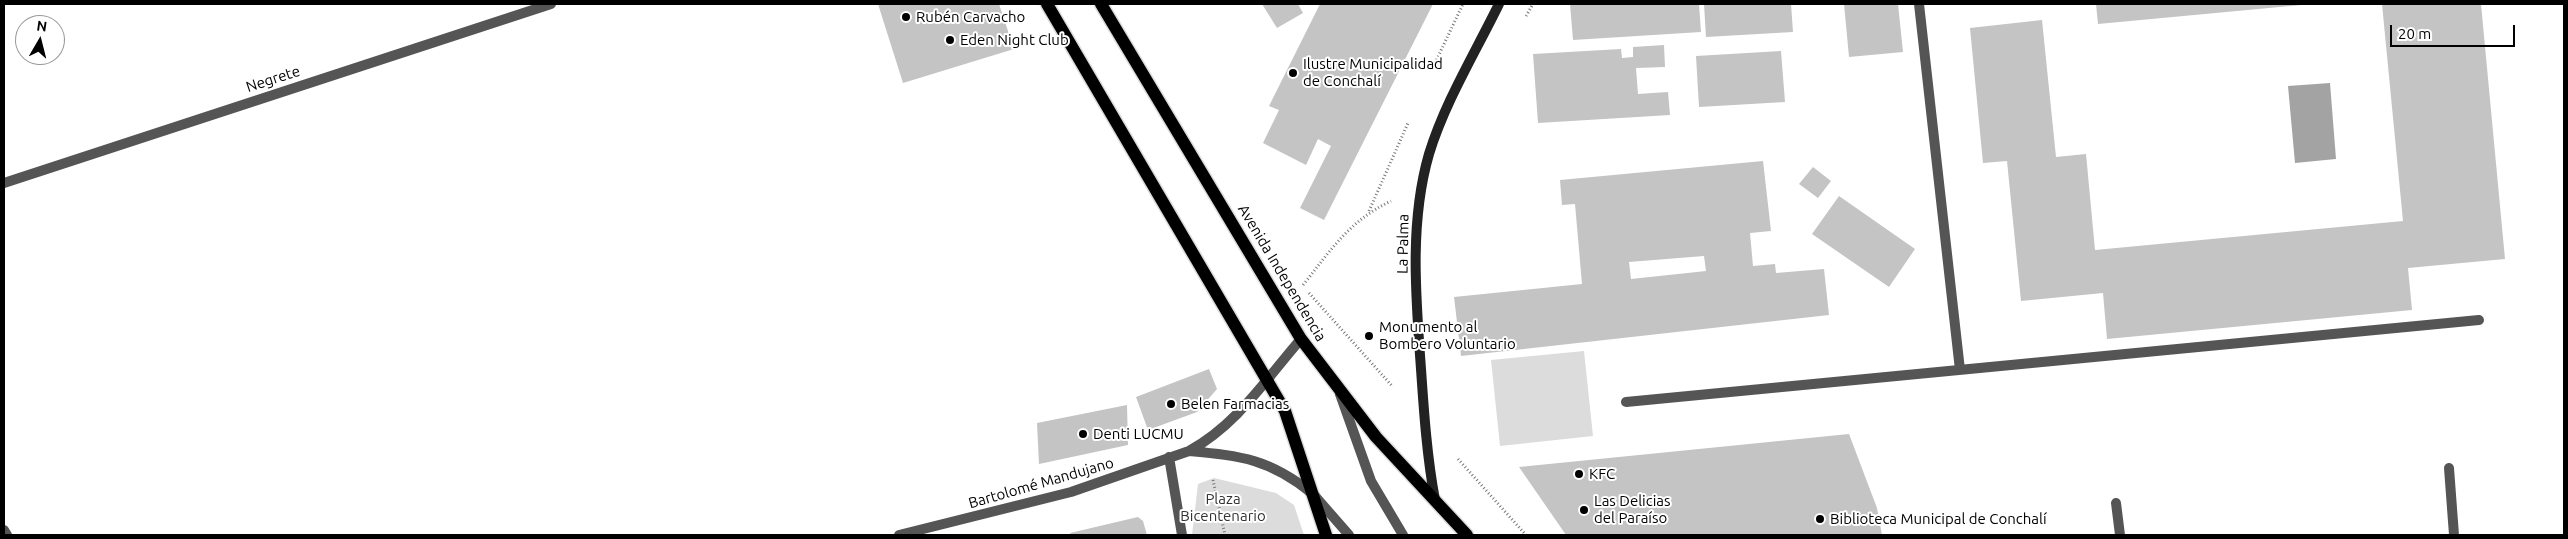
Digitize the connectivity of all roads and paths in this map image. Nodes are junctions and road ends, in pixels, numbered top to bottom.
1 (551, 4) edge
2 (1047, 4) edge
3 (1101, 4) edge
4 (1500, 4) edge
5 (1919, 4) edge
6 (4, 183) edge
7 (1422, 187) junction
8 (1297, 278) dead end
9 (1302, 286) junction
10 (1283, 309) junction
11 (2479, 320) dead end
12 (1301, 340) junction
13 (1960, 370) junction
14 (1266, 378) junction
15 (1339, 391) junction
16 (1626, 402) dead end
17 (1426, 423) junction
18 (1189, 451) junction
19 (1207, 453) junction
20 (1168, 457) junction
21 (1457, 458) dead end
22 (2449, 468) dead end
23 (1313, 494) junction
24 (1435, 500) junction
25 (2116, 503) dead end
26 (4, 530) edge
27 (7, 535) edge
28 (899, 535) edge
29 (1182, 535) edge
30 (1225, 535) edge
31 (1326, 535) edge
32 (1349, 535) edge
33 (1403, 535) edge
34 (1467, 535) edge
35 (1526, 535) edge
36 (2120, 535) edge
37 (2454, 535) edge

1 - 6 street, Negrete
2 - 14 main road
3 - 10 main road, Avenida Independencia
4 - 7 main road, La Palma
5 - 13 street
7 - 9 path
7 - 17 main road, La Palma
8 - 9 path
9 - 10 path
9 - 17 path
10 - 12 main road, Avenida Independencia
11 - 13 street
12 - 14 street
12 - 15 main road, Avenida Independencia
13 - 16 street
14 - 18 street
14 - 23 main road
15 - 24 main road, Avenida Independencia
15 - 33 street
17 - 24 main road, La Palma
18 - 19 street
18 - 20 street, Bartolomé Mandujano
19 - 23 street
19 - 30 path
20 - 28 street, Bartolomé Mandujano
20 - 29 street
21 - 35 path
22 - 37 street
23 - 31 main road
23 - 32 street
24 - 34 main road, Avenida Independencia
25 - 36 street
26 - 27 street

